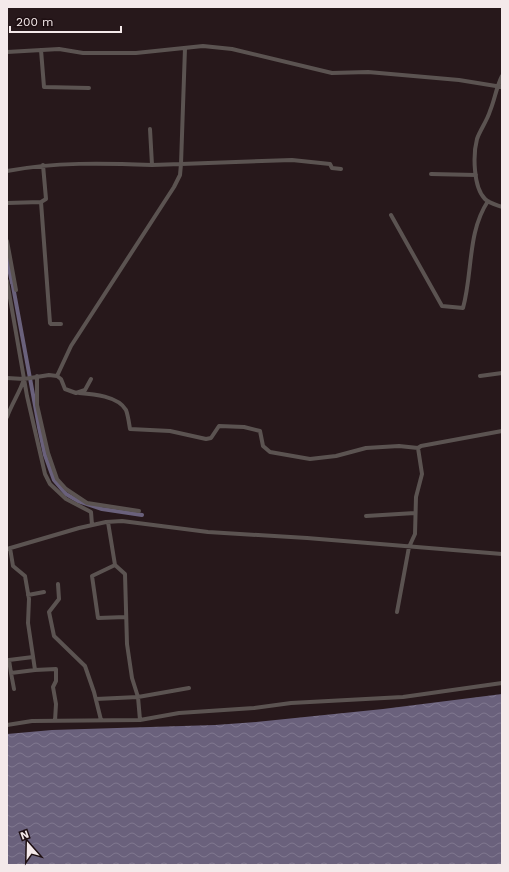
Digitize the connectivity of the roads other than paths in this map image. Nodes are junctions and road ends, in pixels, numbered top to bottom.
1 (185, 48) junction
2 (41, 50) junction
3 (7, 52) edge
4 (502, 76) edge
5 (497, 86) junction
6 (89, 88) dead end
7 (502, 88) edge
8 (150, 129) dead end
9 (181, 164) junction
10 (43, 165) junction
11 (152, 165) junction
12 (341, 169) dead end
13 (7, 171) edge
14 (431, 174) dead end
15 (476, 175) junction
16 (488, 200) junction
17 (41, 202) junction
18 (7, 203) edge
19 (502, 207) edge
20 (391, 215) dead end
21 (7, 241) edge
22 (7, 281) edge
23 (16, 290) dead end
24 (61, 324) dead end
25 (502, 373) edge
26 (35, 376) junction
27 (57, 376) junction
28 (480, 376) dead end
29 (7, 378) edge
30 (26, 379) junction
31 (91, 379) dead end
32 (79, 393) junction
33 (7, 416) edge
34 (502, 431) edge
35 (418, 448) junction
36 (44, 450) junction
37 (139, 511) dead end
38 (416, 513) junction
39 (366, 516) dead end
40 (108, 522) junction
41 (92, 525) junction
42 (409, 548) junction
43 (8, 549) edge
44 (502, 554) edge
45 (115, 566) junction
46 (58, 584) dead end
47 (44, 592) dead end
48 (28, 595) junction
49 (397, 612) dead end
50 (126, 617) junction
51 (33, 657) junction
52 (35, 670) junction
53 (11, 673) junction
54 (502, 683) edge
55 (189, 688) dead end
56 (14, 689) dead end
57 (138, 697) junction
58 (96, 699) junction
59 (101, 720) junction
60 (140, 720) junction
61 (55, 721) junction
62 (7, 725) edge

1 - 2 street
1 - 5 street
1 - 9 street
2 - 3 street
2 - 6 street
4 - 5 street
5 - 7 street
5 - 15 street
8 - 11 street
9 - 11 street
9 - 12 street
9 - 27 street
10 - 11 street
10 - 13 street
10 - 17 street
14 - 15 street
15 - 16 street
16 - 19 street
16 - 20 street
17 - 18 street
17 - 24 street
21 - 23 street
22 - 30 street
25 - 28 street
26 - 27 street
26 - 30 street
26 - 36 street
27 - 32 street
29 - 30 street
30 - 33 street
30 - 36 street
31 - 32 street
32 - 35 street
34 - 35 street
35 - 38 street
36 - 37 street
36 - 41 street
38 - 39 street
38 - 42 street
40 - 41 street
40 - 42 street
40 - 45 street
41 - 43 street
42 - 44 street
42 - 49 street
43 - 48 street
45 - 50 street
45 - 50 street
46 - 58 street
47 - 48 street
48 - 51 street
50 - 57 street
51 - 52 street
51 - 53 street
52 - 53 street
52 - 61 street
53 - 56 street
54 - 60 street
55 - 57 street
57 - 58 street
57 - 60 street
58 - 59 street
59 - 60 street
59 - 61 street
61 - 62 street

